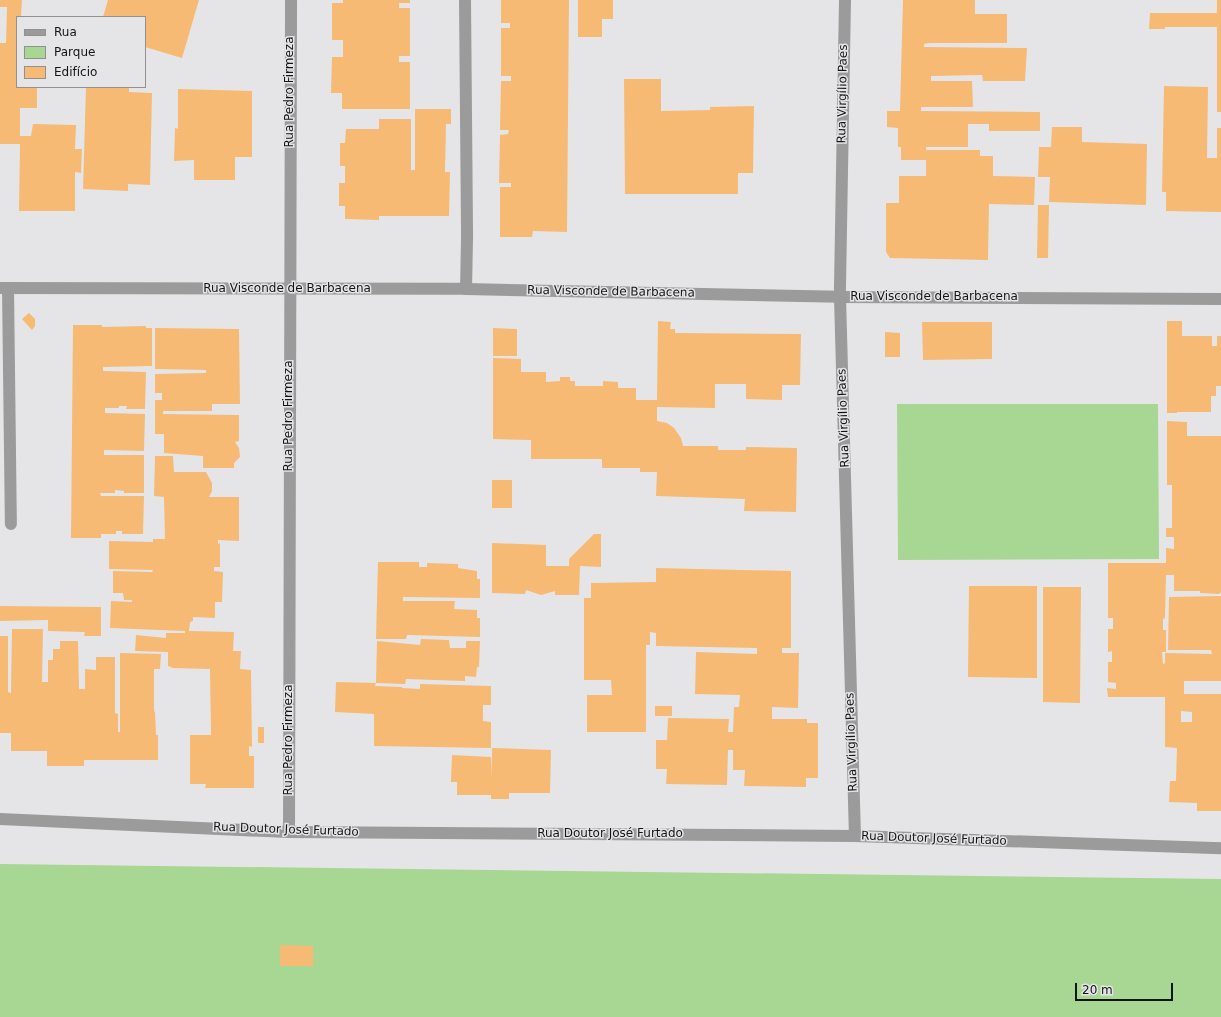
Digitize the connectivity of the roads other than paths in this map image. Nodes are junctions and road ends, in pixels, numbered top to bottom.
1 (291, 0) edge
2 (465, 0) edge
3 (845, 0) edge
4 (4, 288) edge
5 (290, 289) junction
6 (466, 289) junction
7 (840, 297) junction
8 (1221, 299) edge
9 (11, 524) dead end
10 (0, 819) edge
11 (289, 832) junction
12 (855, 836) junction
13 (1221, 848) edge

1 - 5 street, Rua Pedro Firmeza
2 - 6 street
3 - 7 street, Rua Virgílio Paes
4 - 5 street, Rua Visconde de Barbacena
4 - 9 street
5 - 6 street, Rua Visconde de Barbacena
5 - 11 street, Rua Pedro Firmeza
6 - 7 street, Rua Visconde de Barbacena
7 - 8 street, Rua Visconde de Barbacena
7 - 12 street, Rua Virgílio Paes
10 - 11 street, Rua Doutor José Furtado
11 - 12 street, Rua Doutor José Furtado
12 - 13 street, Rua Doutor José Furtado

